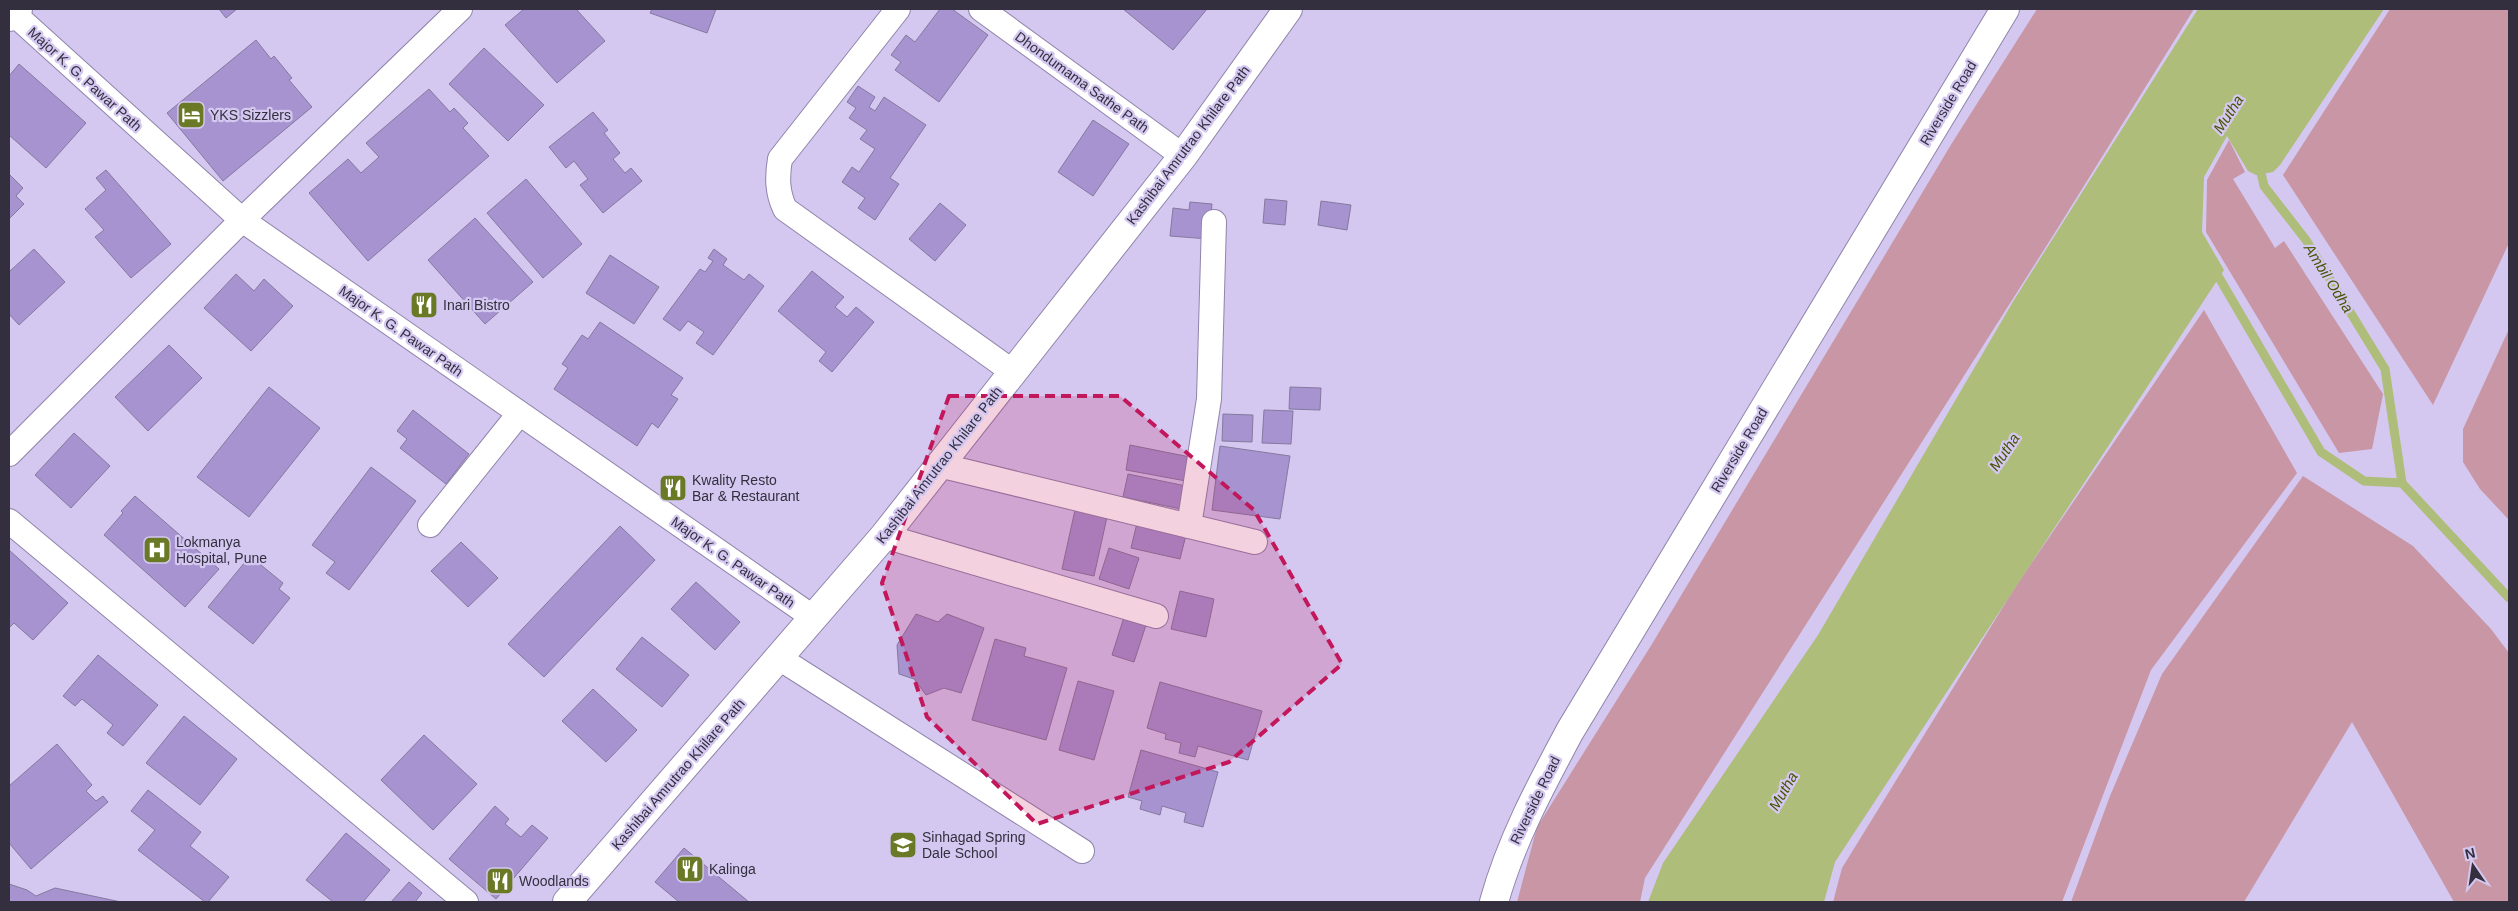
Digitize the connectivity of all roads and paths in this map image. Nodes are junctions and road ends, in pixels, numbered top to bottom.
1 (460, 9) edge
2 (898, 9) edge
3 (981, 9) edge
4 (1288, 9) edge
5 (2005, 9) edge
6 (12, 12) edge
7 (1183, 156) junction
8 (242, 220) junction
9 (1214, 222) dead end
10 (1013, 372) junction
11 (519, 414) junction
12 (9, 454) edge
13 (939, 465) junction
14 (9, 521) edge
15 (430, 525) dead end
16 (1189, 526) junction
17 (884, 536) junction
18 (1255, 542) dead end
19 (1156, 616) dead end
20 (814, 618) junction
21 (779, 658) junction
22 (1082, 851) dead end
23 (466, 902) edge
24 (567, 902) edge
25 (1494, 902) edge

1 - 8 street
2 - 10 street
3 - 7 street, Dhondumama Sathe Path
4 - 7 street, Kashibai Amrutrao Khilare Path
5 - 25 street, Riverside Road
6 - 8 street, Major K. G. Pawar Path
7 - 10 street, Kashibai Amrutrao Khilare Path
8 - 11 street, Major K. G. Pawar Path
8 - 12 street
9 - 16 street
10 - 13 street, Kashibai Amrutrao Khilare Path
11 - 15 street
11 - 20 street, Major K. G. Pawar Path
13 - 16 street
13 - 17 street, Kashibai Amrutrao Khilare Path
14 - 23 street
16 - 18 street
17 - 19 street
17 - 20 street, Kashibai Amrutrao Khilare Path
20 - 21 street, Kashibai Amrutrao Khilare Path
21 - 22 street
21 - 24 street, Kashibai Amrutrao Khilare Path

